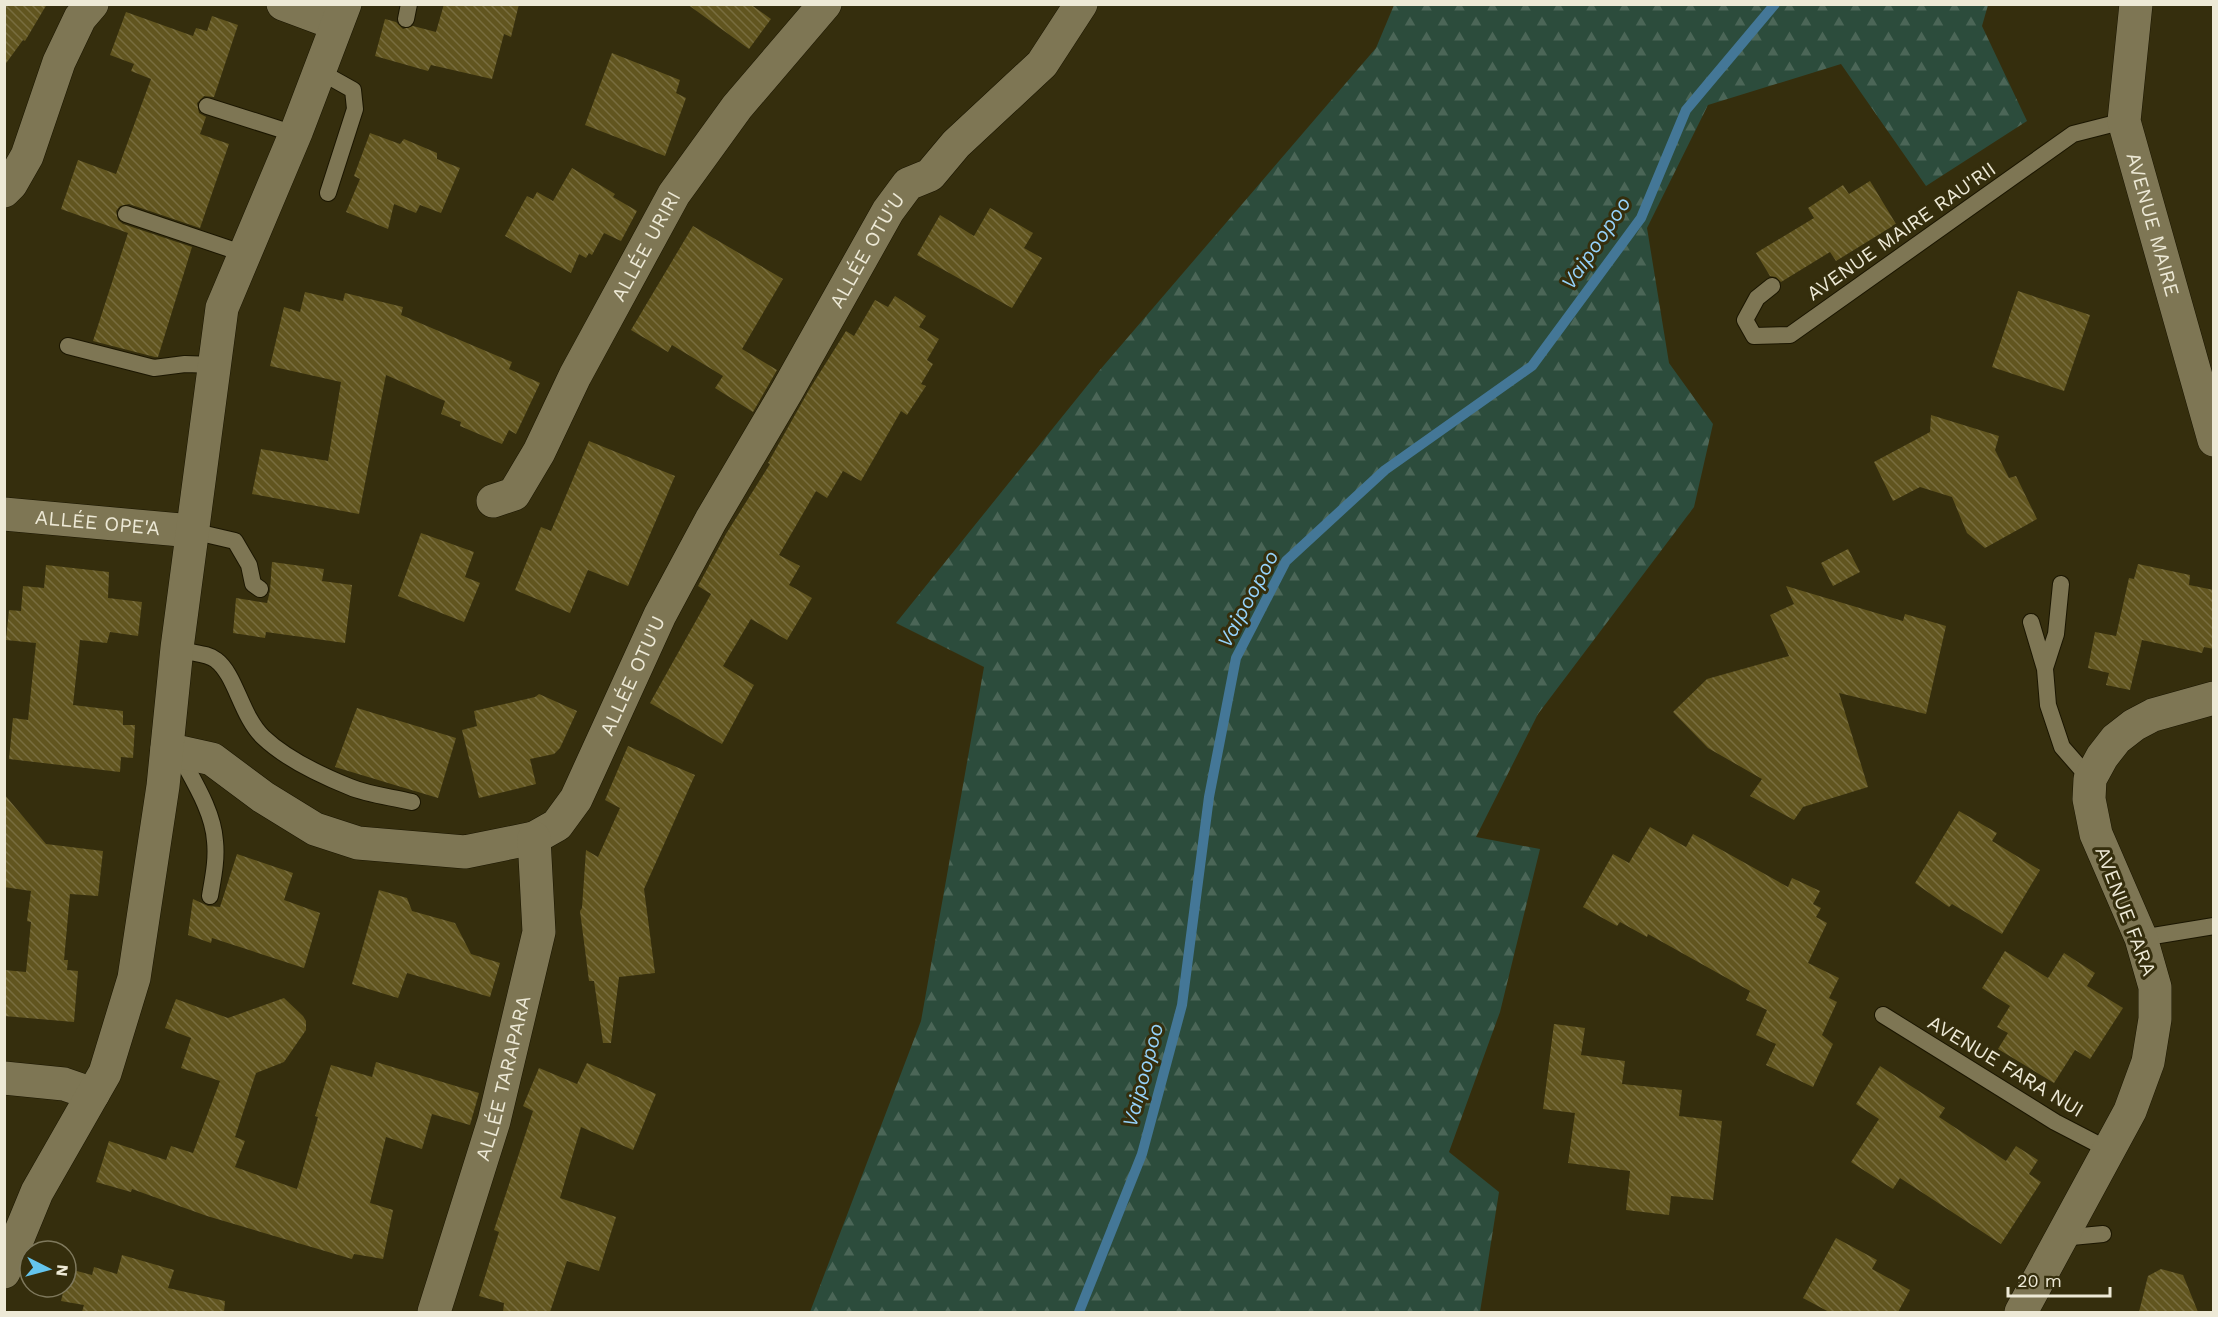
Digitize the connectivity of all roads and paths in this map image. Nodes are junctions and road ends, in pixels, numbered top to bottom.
1 (92, 4) edge
2 (283, 4) edge
3 (825, 4) edge
4 (1081, 4) edge
5 (2136, 4) edge
6 (341, 13) edge
7 (320, 71) junction
8 (207, 106) dead end
9 (2124, 121) junction
10 (295, 134) junction
11 (4, 191) edge
12 (328, 193) dead end
13 (126, 214) dead end
14 (245, 254) junction
15 (1772, 286) dead end
16 (68, 346) dead end
17 (214, 364) junction
18 (2214, 440) edge
19 (493, 501) dead end
20 (4, 514) edge
21 (192, 531) junction
22 (2061, 584) dead end
23 (260, 589) dead end
24 (2031, 622) dead end
25 (177, 648) junction
26 (2045, 669) junction
27 (2214, 698) edge
28 (173, 750) junction
29 (2090, 778) junction
30 (412, 802) dead end
31 (534, 838) junction
32 (210, 896) dead end
33 (2214, 926) edge
34 (2141, 938) junction
35 (1883, 1015) dead end
36 (4, 1078) edge
37 (93, 1094) junction
38 (2109, 1150) junction
39 (2103, 1234) dead end
40 (2061, 1238) junction
41 (8, 1253) edge
42 (434, 1312) edge
43 (2021, 1312) edge

1 - 11 street
2 - 6 street
3 - 19 street, ALLÉE URIRI
4 - 31 street, ALLÉE OTU'U
5 - 9 street, AVENUE MAIRE
6 - 7 street
7 - 10 street
7 - 12 lane
8 - 10 lane
9 - 15 lane, AVENUE MAIRE RAU'RII
9 - 18 street, AVENUE MAIRE
10 - 14 street
13 - 14 lane
14 - 17 street
16 - 17 lane
17 - 21 street
20 - 21 street, ALLÉE OPE'A
21 - 23 lane
21 - 25 street
22 - 26 lane
24 - 26 lane
25 - 28 street
25 - 30 lane
26 - 29 lane
27 - 29 street
28 - 31 street, ALLÉE OTU'U
28 - 32 lane
28 - 37 street
29 - 34 street, AVENUE FARA
31 - 42 street, ALLÉE TARAPARA
33 - 34 lane
34 - 38 street, AVENUE FARA
35 - 38 lane, AVENUE FARA NUI
36 - 37 street
37 - 41 street
38 - 40 street, AVENUE FARA
39 - 40 lane
40 - 43 street, AVENUE FARA

